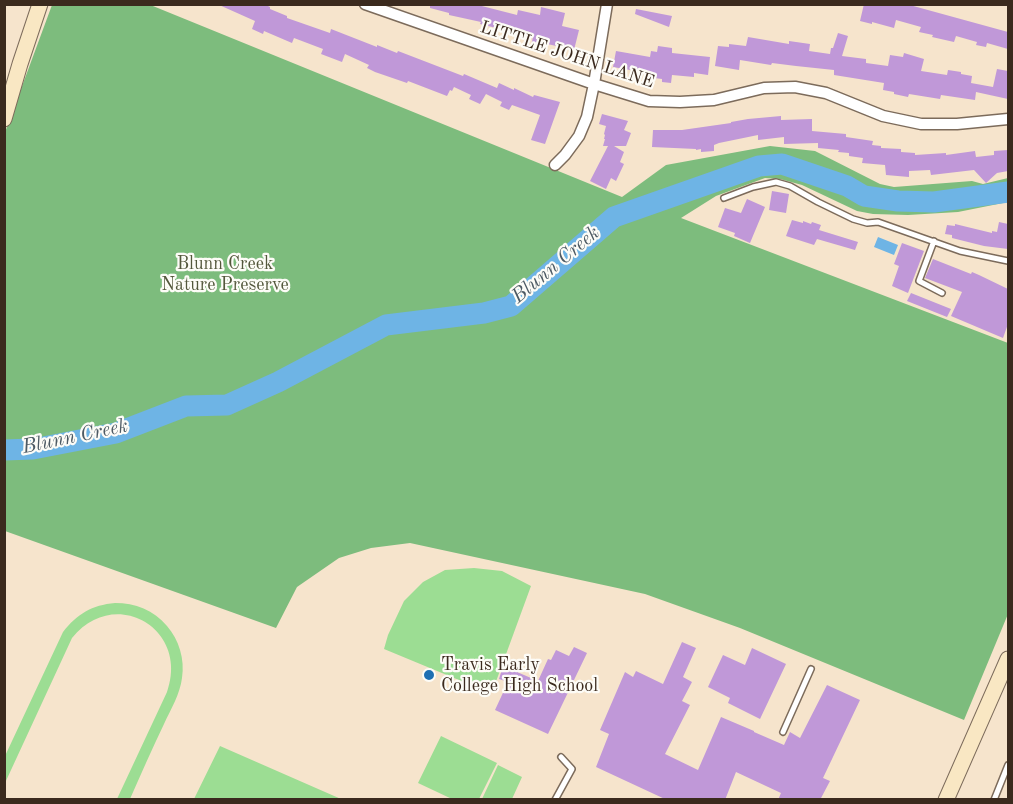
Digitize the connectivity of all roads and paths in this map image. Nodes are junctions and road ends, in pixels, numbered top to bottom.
1 (40, 4) edge
2 (365, 4) edge
3 (607, 4) edge
4 (594, 84) junction
5 (4, 119) edge
6 (1008, 119) edge
7 (555, 165) dead end
8 (724, 198) dead end
9 (934, 242) junction
10 (1008, 261) edge
11 (942, 293) dead end
12 (1008, 659) edge
13 (812, 669) dead end
14 (783, 732) dead end
15 (561, 757) dead end
16 (1008, 765) edge
17 (555, 800) edge
18 (946, 800) edge
19 (994, 800) edge

1 - 5 main road
2 - 4 street, LITTLE JOHN LANE
3 - 4 street
4 - 6 street, LITTLE JOHN LANE
4 - 7 street
8 - 9 lane
9 - 10 lane
9 - 11 lane
12 - 18 main road
13 - 14 lane
15 - 17 lane
16 - 19 lane

